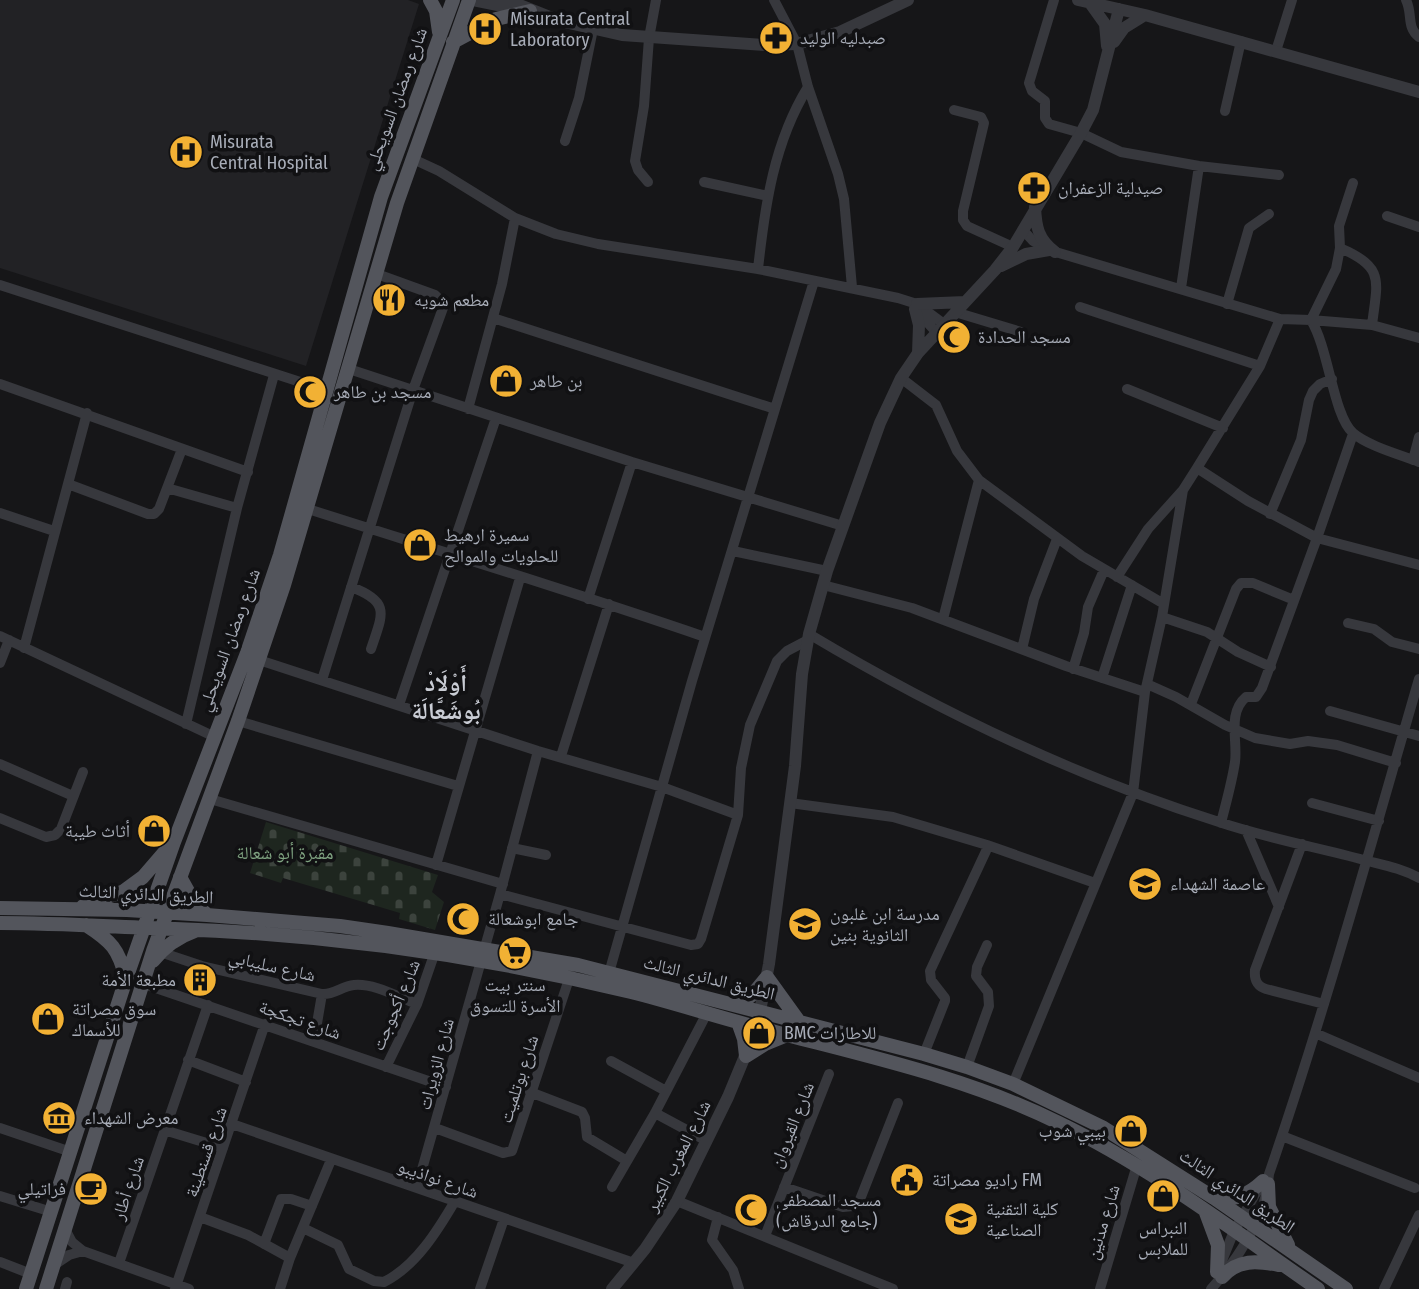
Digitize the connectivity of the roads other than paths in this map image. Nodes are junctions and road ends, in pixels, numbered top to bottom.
1 (430, 0) edge
2 (453, 0) edge
3 (471, 0) edge
4 (507, 0) edge
5 (656, 0) edge
6 (774, 0) edge
7 (1054, 0) edge
8 (1293, 0) edge
9 (1406, 0) edge
10 (905, 1) edge
11 (1084, 1) edge
12 (1121, 5) edge
13 (530, 9) edge
14 (1145, 15) junction
15 (593, 29) junction
16 (439, 33) junction
17 (1419, 37) edge
18 (649, 38) junction
19 (453, 41) junction
20 (1241, 41) junction
21 (797, 44) junction
22 (1276, 51) junction
23 (1109, 52) junction
24 (808, 87) junction
25 (1419, 92) edge
26 (954, 110) dead end
27 (1225, 111) dead end
28 (1081, 133) junction
29 (565, 141) dead end
30 (413, 159) junction
31 (1199, 166) junction
32 (1279, 175) dead end
33 (648, 182) dead end
34 (704, 182) dead end
35 (1353, 183) dead end
36 (768, 196) junction
37 (1035, 207) junction
38 (1269, 214) dead end
39 (1387, 216) dead end
40 (515, 218) junction
41 (1419, 227) edge
42 (1023, 230) junction
43 (1013, 247) junction
44 (1340, 248) junction
45 (1053, 251) junction
46 (758, 269) junction
47 (995, 270) junction
48 (377, 274) junction
49 (814, 281) junction
50 (0, 285) edge
51 (852, 287) junction
52 (1181, 288) junction
53 (965, 302) junction
54 (1227, 304) junction
55 (916, 306) junction
56 (1080, 307) dead end
57 (955, 312) junction
58 (493, 318) junction
59 (1280, 319) junction
60 (1311, 320) junction
61 (1372, 325) junction
62 (940, 328) junction
63 (1021, 332) dead end
64 (1419, 338) edge
65 (918, 353) junction
66 (1260, 366) junction
67 (349, 369) junction
68 (274, 375) junction
69 (901, 378) junction
70 (1332, 379) junction
71 (0, 384) edge
72 (1127, 389) dead end
73 (325, 390) junction
74 (413, 390) junction
75 (468, 409) junction
76 (775, 409) junction
77 (87, 413) junction
78 (496, 418) junction
79 (1223, 428) junction
80 (1353, 433) junction
81 (1419, 437) edge
82 (182, 449) junction
83 (632, 461) junction
84 (1416, 461) edge
85 (1198, 468) junction
86 (248, 472) junction
87 (979, 480) junction
88 (68, 484) junction
89 (167, 488) junction
90 (1183, 490) junction
91 (750, 496) junction
92 (237, 508) junction
93 (308, 509) junction
94 (0, 513) edge
95 (1270, 514) junction
96 (844, 526) junction
97 (370, 527) junction
98 (54, 531) junction
99 (1317, 538) junction
100 (1057, 539) junction
101 (733, 551) junction
102 (448, 555) junction
103 (1419, 565) edge
104 (1104, 570) junction
105 (827, 571) junction
106 (1117, 577) junction
107 (520, 578) junction
108 (823, 585) junction
109 (1132, 585) junction
110 (351, 587) junction
111 (588, 599) junction
112 (1294, 600) junction
113 (608, 604) junction
114 (1164, 604) junction
115 (1162, 617) junction
116 (943, 619) junction
117 (1348, 623) dead end
118 (705, 637) junction
119 (808, 637) junction
120 (1216, 637) junction
121 (5, 638) edge
122 (24, 648) junction
123 (371, 649) dead end
124 (1022, 649) junction
125 (1419, 649) edge
126 (259, 660) junction
127 (0, 663) edge
128 (1271, 667) junction
129 (1073, 669) junction
130 (1102, 678) junction
131 (1419, 679) edge
132 (322, 680) junction
133 (1146, 688) junction
134 (1191, 704) junction
135 (399, 705) junction
136 (1330, 711) dead end
137 (239, 721) junction
138 (186, 724) junction
139 (477, 729) junction
140 (1234, 729) junction
141 (1404, 732) junction
142 (1419, 736) edge
143 (215, 737) junction
144 (538, 751) junction
145 (561, 756) junction
146 (1396, 762) junction
147 (0, 764) edge
148 (83, 772) dead end
149 (458, 786) junction
150 (662, 787) junction
151 (1133, 793) junction
152 (73, 796) junction
153 (210, 799) junction
154 (790, 803) junction
155 (1312, 803) dead end
156 (738, 815) junction
157 (0, 818) edge
158 (1379, 821) junction
159 (1221, 823) junction
160 (1246, 830) junction
161 (174, 842) junction
162 (1302, 844) junction
163 (512, 848) junction
164 (986, 851) dead end
165 (546, 855) dead end
166 (1367, 861) junction
167 (436, 865) junction
168 (180, 877) junction
169 (1419, 878) edge
170 (1095, 883) junction
171 (501, 889) junction
172 (1279, 907) junction
173 (0, 908) edge
174 (71, 910) junction
175 (149, 912) junction
176 (167, 913) junction
177 (206, 922) junction
178 (0, 923) edge
179 (84, 925) junction
180 (621, 925) junction
181 (144, 927) junction
182 (161, 928) junction
183 (987, 945) dead end
184 (160, 952) junction
185 (434, 955) junction
186 (482, 955) junction
187 (148, 968) junction
188 (608, 973) junction
189 (767, 977) junction
190 (126, 979) junction
191 (569, 979) junction
192 (144, 984) junction
193 (322, 994) junction
194 (417, 1004) junction
195 (1324, 1004) junction
196 (208, 1005) junction
197 (738, 1005) junction
198 (761, 1011) junction
199 (707, 1013) junction
200 (798, 1020) junction
201 (738, 1022) junction
202 (265, 1024) junction
203 (757, 1027) junction
204 (1315, 1033) junction
205 (787, 1035) junction
206 (314, 1041) junction
207 (924, 1054) junction
208 (746, 1056) junction
209 (188, 1060) junction
210 (611, 1061) dead end
211 (386, 1067) junction
212 (967, 1067) junction
213 (829, 1074) dead end
214 (1419, 1078) edge
215 (246, 1082) junction
216 (1013, 1084) junction
217 (446, 1087) junction
218 (666, 1091) junction
219 (530, 1092) junction
220 (898, 1103) dead end
221 (655, 1113) junction
222 (232, 1124) junction
223 (0, 1128) edge
224 (435, 1128) junction
225 (164, 1130) junction
226 (1282, 1136) junction
227 (707, 1141) junction
228 (223, 1148) junction
229 (71, 1152) junction
230 (331, 1160) junction
231 (627, 1161) junction
232 (1138, 1165) junction
233 (1267, 1180) junction
234 (612, 1186) dead end
235 (417, 1187) junction
236 (784, 1187) junction
237 (1415, 1188) dead end
238 (0, 1196) edge
239 (455, 1201) junction
240 (677, 1202) junction
241 (1209, 1204) junction
242 (312, 1206) junction
243 (52, 1212) junction
244 (1419, 1215) edge
245 (200, 1217) junction
246 (718, 1217) junction
247 (504, 1219) junction
248 (1248, 1221) junction
249 (303, 1228) junction
250 (65, 1229) junction
251 (765, 1236) junction
252 (1240, 1236) junction
253 (264, 1244) junction
254 (82, 1251) junction
255 (1294, 1252) junction
256 (290, 1258) junction
257 (0, 1262) edge
258 (119, 1262) junction
259 (634, 1263) junction
260 (54, 1265) junction
261 (1283, 1266) junction
262 (31, 1273) junction
263 (1219, 1274) junction
264 (176, 1287) edge
265 (889, 1288) edge
266 (26, 1289) edge
267 (46, 1289) edge
268 (189, 1289) edge
269 (280, 1289) edge
270 (480, 1289) edge
271 (612, 1289) edge
272 (739, 1289) edge
273 (1100, 1289) edge
274 (1210, 1289) edge
275 (1318, 1289) edge
276 (1346, 1289) edge
277 (1384, 1289) edge

1 - 16 main road
2 - 16 main road, شارع رمضان السويحلي
3 - 13 street
3 - 19 main road, شارع رمضان السويحلي
4 - 13 street
5 - 18 street
6 - 21 street
7 - 28 street
8 - 22 street
9 - 17 street
10 - 21 street
11 - 12 street
11 - 23 street
12 - 14 street
12 - 23 street
13 - 15 street
13 - 19 main road
14 - 20 street
14 - 23 street
15 - 18 street
15 - 29 street
16 - 73 main road, شارع رمضان السويحلي
18 - 21 street
18 - 33 street
19 - 30 main road, شارع رمضان السويحلي
20 - 22 street
20 - 27 street
21 - 24 street
22 - 25 street
23 - 28 street
24 - 36 street
24 - 51 street
26 - 43 street
28 - 31 street
28 - 37 street
30 - 40 street
30 - 48 main road, شارع رمضان السويحلي
31 - 32 street
31 - 52 street
34 - 36 street
35 - 44 street
36 - 46 street
37 - 42 street
37 - 45 street
38 - 54 street
39 - 41 street
40 - 46 street
40 - 58 street
42 - 43 street
42 - 45 street
43 - 47 street
44 - 60 street
44 - 61 street
45 - 47 street
45 - 52 street
46 - 49 street
47 - 53 street, شارع المغرب الكبير
48 - 67 main road, شارع رمضان السويحلي
48 - 74 street
49 - 51 street
49 - 76 street
50 - 68 street
51 - 55 street
52 - 54 street
53 - 55 street
53 - 57 street, شارع المغرب الكبير
54 - 59 street
55 - 62 street
55 - 65 street
56 - 66 street
57 - 62 street, شارع المغرب الكبير
57 - 63 street
58 - 75 street
58 - 76 street
59 - 60 street
59 - 66 street
60 - 61 street
60 - 70 street
61 - 64 street
62 - 65 street, شارع المغرب الكبير
65 - 69 street, شارع المغرب الكبير
66 - 79 street
67 - 74 street
67 - 93 main road, شارع رمضان السويحلي
68 - 73 street
68 - 86 street
69 - 87 street
69 - 96 street, شارع المغرب الكبير
70 - 80 street
70 - 95 street
71 - 77 street
72 - 79 street
73 - 143 main road, شارع رمضان السويحلي
74 - 75 street
74 - 97 street
75 - 78 street
76 - 91 street
77 - 82 street
77 - 88 street
78 - 83 street
78 - 102 street
79 - 85 street
80 - 84 street
80 - 99 street
81 - 84 street
82 - 86 street
82 - 89 street
83 - 91 street
83 - 111 street
85 - 90 street
85 - 95 street
86 - 92 street
87 - 100 street
87 - 116 street
88 - 89 street
88 - 98 street
89 - 92 street
90 - 106 street
90 - 114 street
91 - 96 street
91 - 101 street
92 - 138 street
93 - 97 street
93 - 126 main road, شارع رمضان السويحلي
94 - 98 street
95 - 99 street
96 - 105 street, شارع المغرب الكبير
97 - 102 street
97 - 110 street
98 - 122 street
99 - 103 street
99 - 112 street
100 - 104 street
100 - 124 street
101 - 105 street
101 - 118 street
102 - 107 street
102 - 135 street
104 - 106 street
104 - 129 street
105 - 108 street, شارع المغرب الكبير
106 - 109 street
107 - 111 street
107 - 139 street
108 - 116 street
108 - 119 street, شارع المغرب الكبير
109 - 114 street
109 - 130 street
110 - 123 street
110 - 132 street
111 - 113 street
112 - 120 street
112 - 128 street
113 - 118 street
113 - 145 street
114 - 115 street
115 - 120 street
115 - 133 street
116 - 124 street
117 - 125 street
118 - 150 street
119 - 151 street
119 - 154 street, شارع المغرب الكبير
119 - 156 street
120 - 128 street
120 - 134 street
121 - 122 street
121 - 127 street
122 - 138 street
124 - 129 street
126 - 132 street
126 - 137 main road, شارع رمضان السويحلي
128 - 140 street
129 - 130 street
130 - 133 street
131 - 141 street
132 - 135 street
133 - 134 street
133 - 151 street
134 - 140 street
135 - 139 street
136 - 141 street
137 - 149 street
137 - 153 main road, شارع رمضان السويحلي
138 - 143 street
139 - 144 street
139 - 149 street
140 - 146 street
140 - 159 street
141 - 142 street
141 - 146 street
143 - 161 main road, شارع رمضان السويحلي
144 - 145 street
144 - 163 street, شارع الزويرات
145 - 150 street
146 - 158 street
147 - 152 street
148 - 152 street
149 - 167 street
150 - 156 street
150 - 180 street
151 - 159 street
151 - 170 street
152 - 157 street
153 - 167 street
153 - 168 main road, شارع رمضان السويحلي
154 - 170 street
154 - 189 street, شارع المغرب الكبير
155 - 158 street
156 - 180 street
158 - 166 street
159 - 160 street
160 - 162 street
160 - 172 street
161 - 174 main road
161 - 175 main road, شارع رمضان السويحلي
162 - 166 street
162 - 172 street
163 - 165 street
163 - 171 street, شارع الزويرات
164 - 207 street
166 - 169 street
166 - 195 street
167 - 171 street
168 - 176 main road, شارع رمضان السويحلي
168 - 177 main road
170 - 216 street
171 - 180 street
171 - 186 street, شارع الزويرات
172 - 195 street
173 - 174 main road, الطريق الدائري الثالث
174 - 175 main road, الطريق الدائري الثالث
175 - 176 main road, الطريق الدائري الثالث
175 - 181 main road, شارع رمضان السويحلي
176 - 177 main road, الطريق الدائري الثالث
176 - 182 main road, شارع رمضان السويحلي
177 - 182 main road, الطريق الدائري الثالث
177 - 184 main road
177 - 185 main road, الطريق الدائري الثالث
177 - 186 main road, الطريق الدائري الثالث
178 - 179 main road, الطريق الدائري الثالث
179 - 181 main road, الطريق الدائري الثالث
179 - 190 main road
180 - 188 street
181 - 182 main road, الطريق الدائري الثالث
181 - 190 main road, شارع رمضان السويحلي
182 - 187 main road, شارع رمضان السويحلي
183 - 212 street
184 - 187 main road
184 - 193 street, شارع سليبابي
185 - 186 main road, الطريق الدائري الثالث
185 - 194 street, شارع أكجوجت
186 - 188 main road, الطريق الدائري الثالث
186 - 191 main road, الطريق الدائري الثالث
186 - 217 street, شارع الزويرات
187 - 192 main road, شارع رمضان السويحلي
188 - 197 main road, الطريق الدائري الثالث
189 - 197 main road
189 - 198 street, شارع المغرب الكبير
189 - 200 main road
190 - 229 main road, شارع رمضان السويحلي
191 - 199 main road, الطريق الدائري الثالث
191 - 219 street, شارع بوتلميت
192 - 196 street, شارع تجكجة
192 - 250 main road, شارع رمضان السويحلي
193 - 194 street, شارع سليبابي
193 - 206 street
194 - 211 street, شارع أكجوجت
195 - 204 street
196 - 202 street, شارع تجكجة
196 - 209 street, شارع أطار
197 - 198 main road, الطريق الدائري الثالث
198 - 200 main road, الطريق الدائري الثالث
198 - 203 street, شارع المغرب الكبير
199 - 201 main road, الطريق الدائري الثالث
199 - 218 street
200 - 207 main road, الطريق الدائري الثالث
201 - 203 main road, الطريق الدائري الثالث
201 - 208 main road
202 - 206 street, شارع تجكجة
202 - 215 street, شارع قسنطينة
203 - 205 main road, الطريق الدائري الثالث
203 - 208 street, شارع المغرب الكبير
204 - 214 street
204 - 226 street
205 - 208 main road
205 - 232 main road, الطريق الدائري الثالث
206 - 211 street, شارع تجكجة
207 - 212 main road, الطريق الدائري الثالث
208 - 227 street, شارع المغرب الكبير
209 - 215 street
209 - 225 street, شارع أطار
210 - 218 street
211 - 217 street, شارع تجكجة
212 - 216 main road, الطريق الدائري الثالث
213 - 236 street, شارع القيروان
215 - 222 street, شارع قسنطينة
216 - 241 main road, الطريق الدائري الثالث
217 - 224 street, شارع الزويرات
218 - 221 street
219 - 224 street, شارع بوتلميت
219 - 231 street
220 - 236 street, شارع القيروان
221 - 227 street
221 - 231 street
222 - 228 street, شارع قسنطينة
222 - 230 street, شارع نواذيبو
223 - 229 street
224 - 235 street, شارع الزويرات
225 - 228 street
225 - 258 street, شارع أطار
226 - 233 street
226 - 237 street
227 - 240 street, شارع المغرب الكبير
228 - 245 street, شارع قسنطينة
229 - 243 main road, شارع رمضان السويحلي
230 - 235 street, شارع نواذيبو
230 - 242 street
231 - 234 street
232 - 241 main road, الطريق الدائري الثالث
232 - 273 street, شارع مدنين
233 - 241 main road
233 - 248 street
233 - 255 main road
235 - 239 street, شارع نواذيبو
236 - 251 street, شارع القيروان
238 - 243 street
239 - 247 street, شارع نواذيبو
239 - 249 street
240 - 246 street
240 - 259 street, شارع المغرب الكبير
241 - 248 main road, الطريق الدائري الثالث
241 - 252 main road, الطريق الدائري الثالث
241 - 263 main road
242 - 249 street
242 - 253 street
243 - 262 main road, شارع رمضان السويحلي
244 - 277 street
245 - 253 street
245 - 264 street, شارع قسنطينة
246 - 251 street
246 - 272 street
247 - 259 street, شارع نواذيبو
247 - 270 street
248 - 252 street
248 - 255 main road, الطريق الدائري الثالث
249 - 256 street
250 - 254 street
250 - 260 main road, شارع رمضان السويحلي
251 - 265 street
252 - 261 main road, الطريق الدائري الثالث
252 - 263 street
253 - 256 street
254 - 258 street
254 - 260 street
255 - 276 main road, الطريق الدائري الثالث
256 - 269 street
257 - 262 street
258 - 264 street
259 - 271 street, شارع المغرب الكبير
260 - 267 main road, شارع رمضان السويحلي
261 - 263 main road
261 - 275 main road, الطريق الدائري الثالث
262 - 266 main road, شارع رمضان السويحلي
263 - 274 street
264 - 268 street

